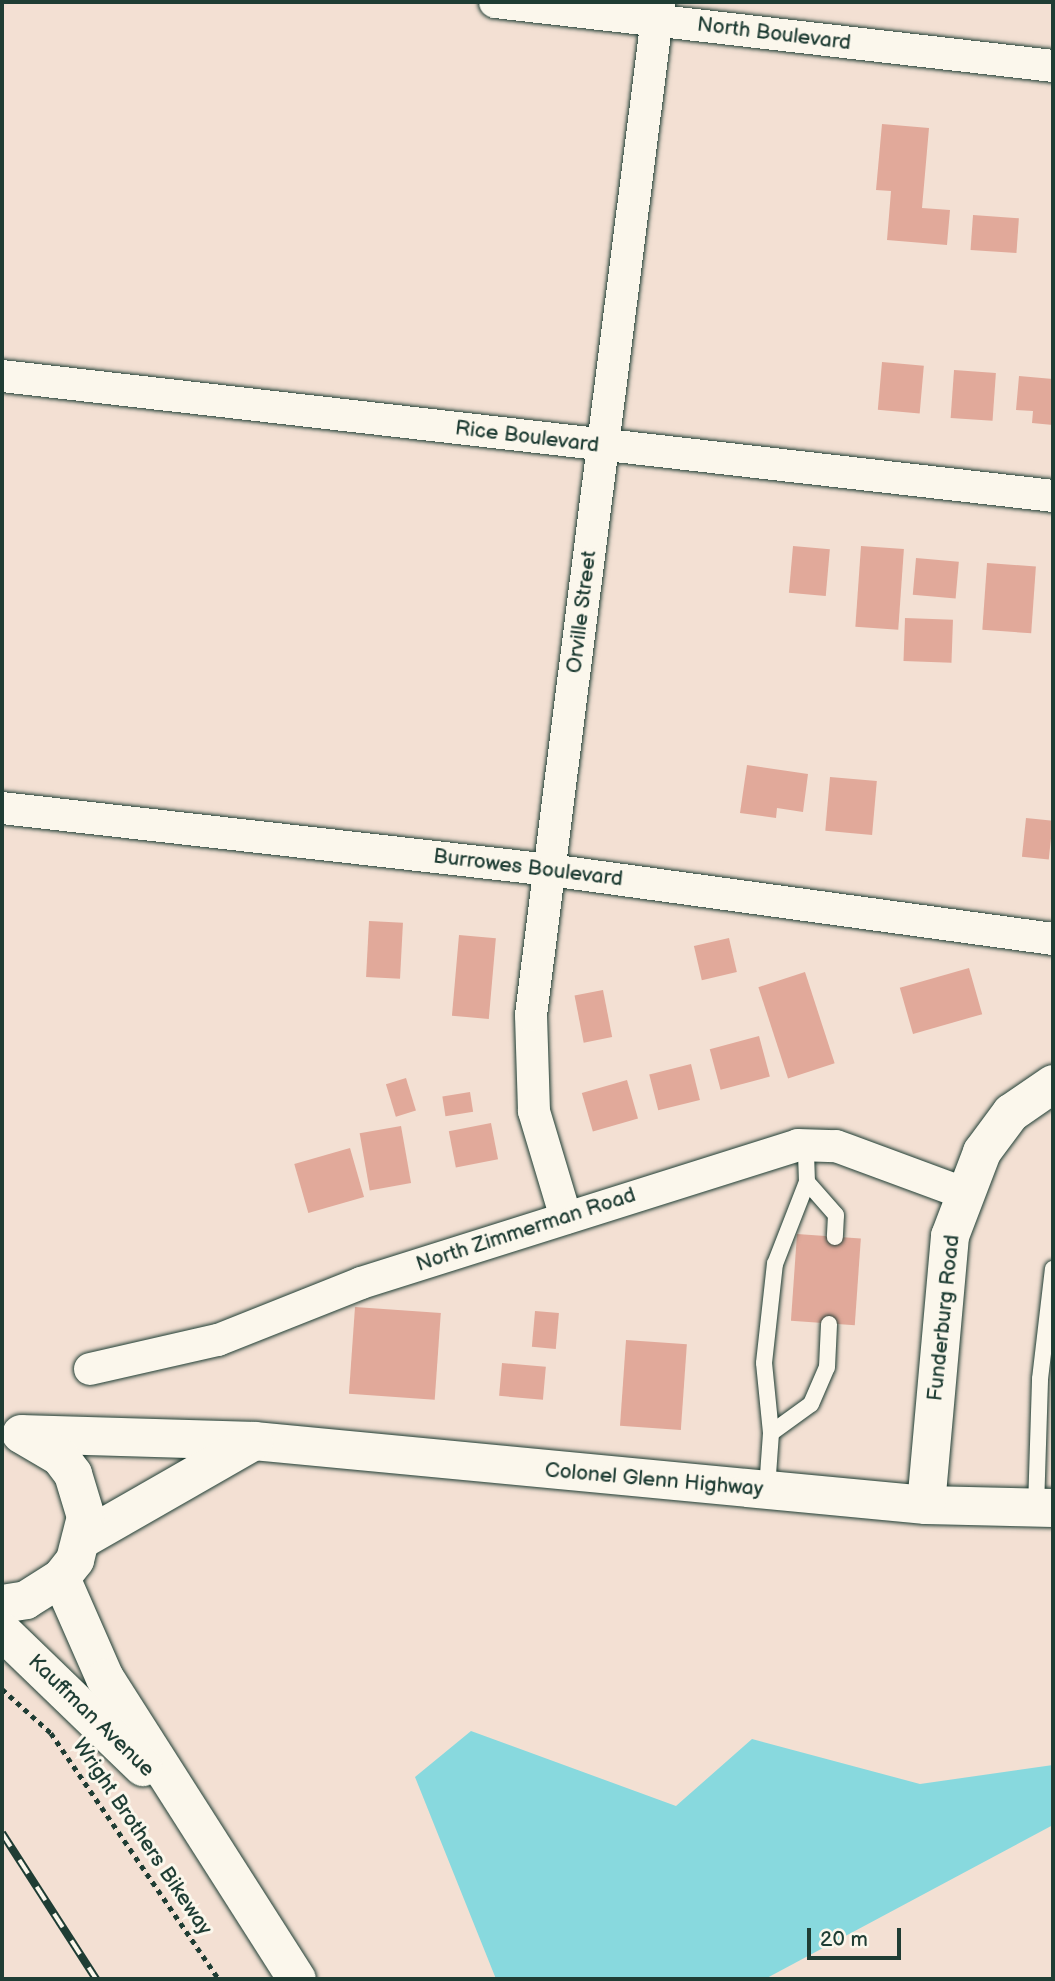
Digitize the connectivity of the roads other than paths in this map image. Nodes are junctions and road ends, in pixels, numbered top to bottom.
1 (495, 2) edge
2 (658, 11) edge
3 (1053, 66) edge
4 (2, 376) edge
5 (603, 446) junction
6 (1053, 496) edge
7 (2, 808) edge
8 (550, 870) junction
9 (1053, 939) edge
10 (1053, 1084) edge
11 (806, 1145) junction
12 (807, 1182) junction
13 (963, 1193) junction
14 (566, 1218) junction
15 (835, 1237) dead end
16 (1053, 1269) edge
17 (829, 1324) dead end
18 (90, 1369) dead end
19 (12, 1433) edge
20 (771, 1433) junction
21 (254, 1441) junction
22 (767, 1489) junction
23 (926, 1504) junction
24 (1044, 1508) edge
25 (83, 1539) junction
26 (61, 1578) junction
27 (2, 1604) edge
28 (2, 1631) edge
29 (180, 1802) junction
30 (297, 1979) edge

1 - 2 street, North Boulevard
2 - 3 street, North Boulevard
2 - 5 street, Orville Street
4 - 5 street, Rice Boulevard
5 - 6 street, Rice Boulevard
5 - 8 street, Orville Street
7 - 8 street, Burrowes Boulevard
8 - 9 street, Burrowes Boulevard
8 - 14 street, Orville Street
10 - 13 street, Funderburg Road
11 - 12 lane
11 - 13 street, North Zimmerman Road
11 - 14 street, North Zimmerman Road
12 - 15 lane
12 - 20 lane
13 - 23 street, Funderburg Road
14 - 18 street, North Zimmerman Road
16 - 24 lane
17 - 20 lane
19 - 21 street, Colonel Glenn Highway
19 - 25 street
20 - 22 lane
21 - 22 street, Colonel Glenn Highway
21 - 25 street
22 - 23 street, Colonel Glenn Highway
23 - 24 street, Colonel Glenn Highway
25 - 26 street
26 - 27 street
26 - 29 street, Kauffman Avenue
28 - 29 street, Kauffman Avenue
29 - 30 street, Kauffman Avenue

